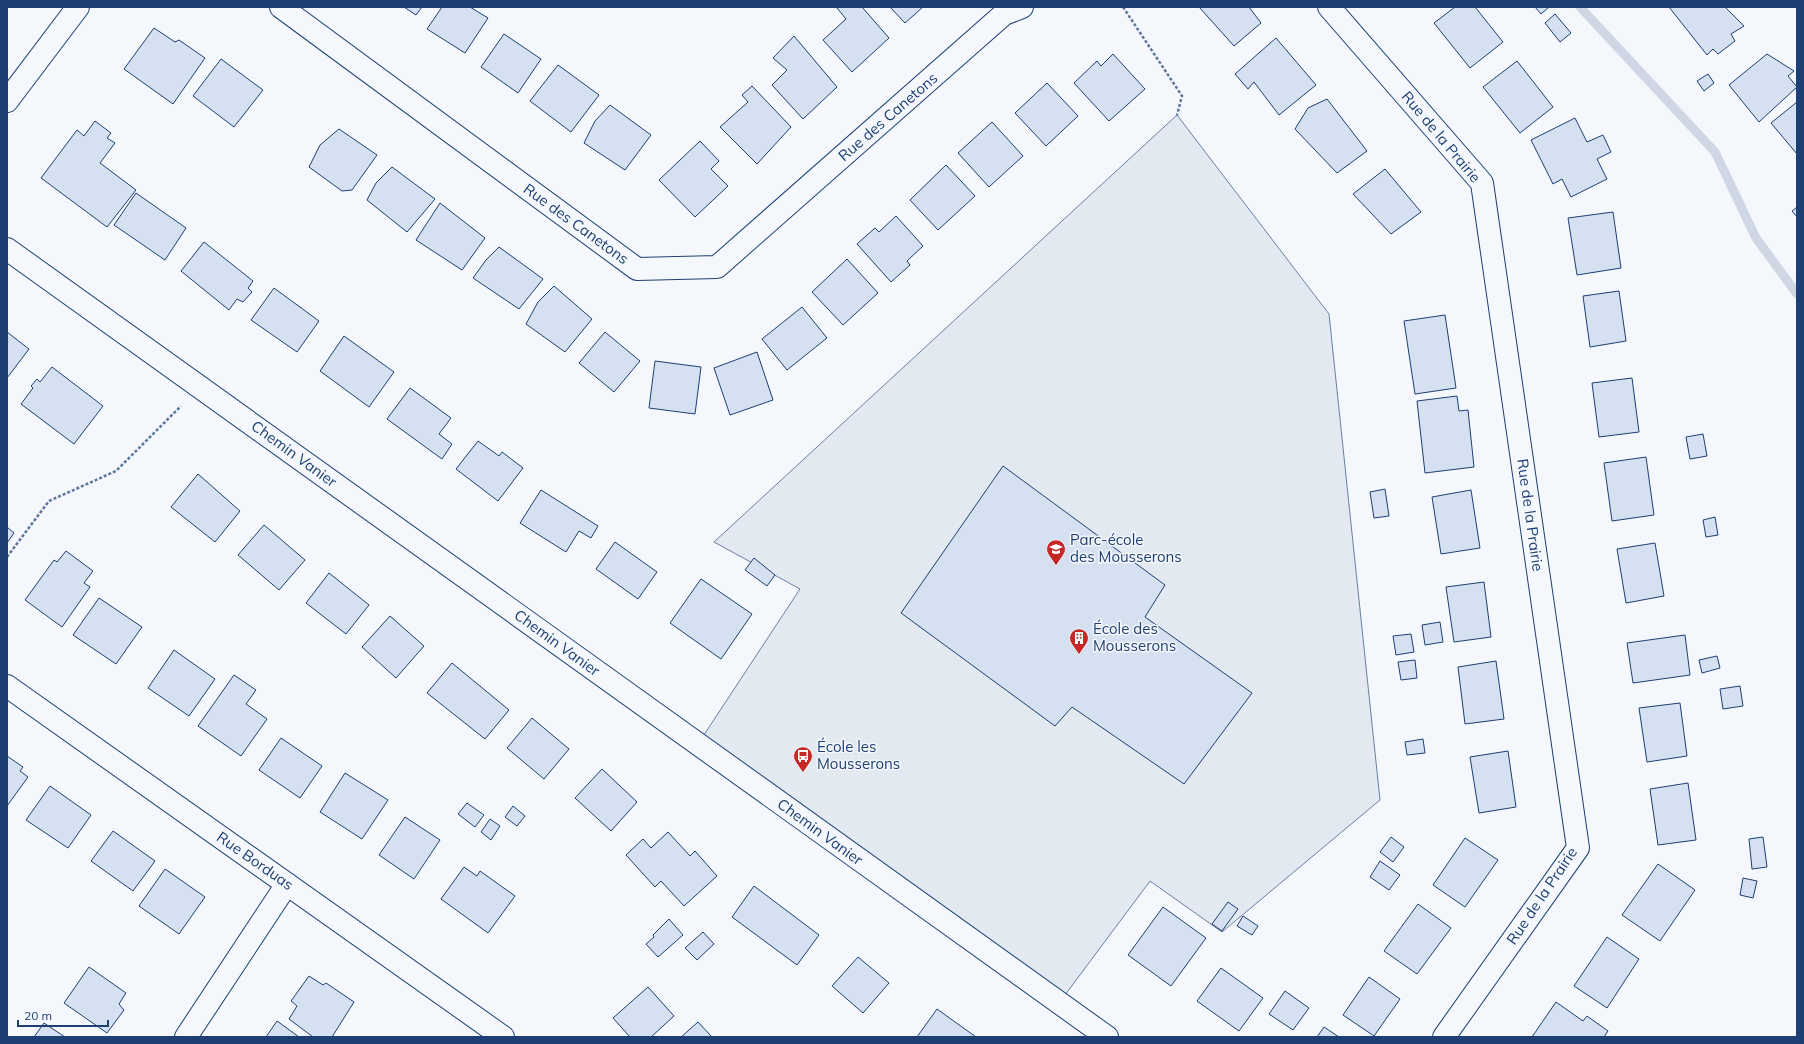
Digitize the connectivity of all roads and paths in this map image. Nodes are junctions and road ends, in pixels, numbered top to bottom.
1 (78, 7) edge
2 (281, 7) edge
3 (1022, 7) edge
4 (1123, 7) edge
5 (1329, 7) edge
6 (7, 101) edge
7 (1177, 115) dead end
8 (7, 249) edge
9 (200, 387) junction
10 (7, 557) edge
11 (7, 686) edge
12 (287, 884) junction
13 (186, 1037) edge
14 (503, 1037) edge
15 (1107, 1037) edge
16 (1444, 1037) edge

1 - 6 street
2 - 3 street, Rue des Canetons
4 - 7 path
5 - 16 street, Rue de la Prairie
8 - 9 street, Chemin Vanier
9 - 10 path
9 - 15 street, Chemin Vanier
11 - 12 street, Rue Borduas
12 - 13 street
12 - 14 street, Rue Borduas

